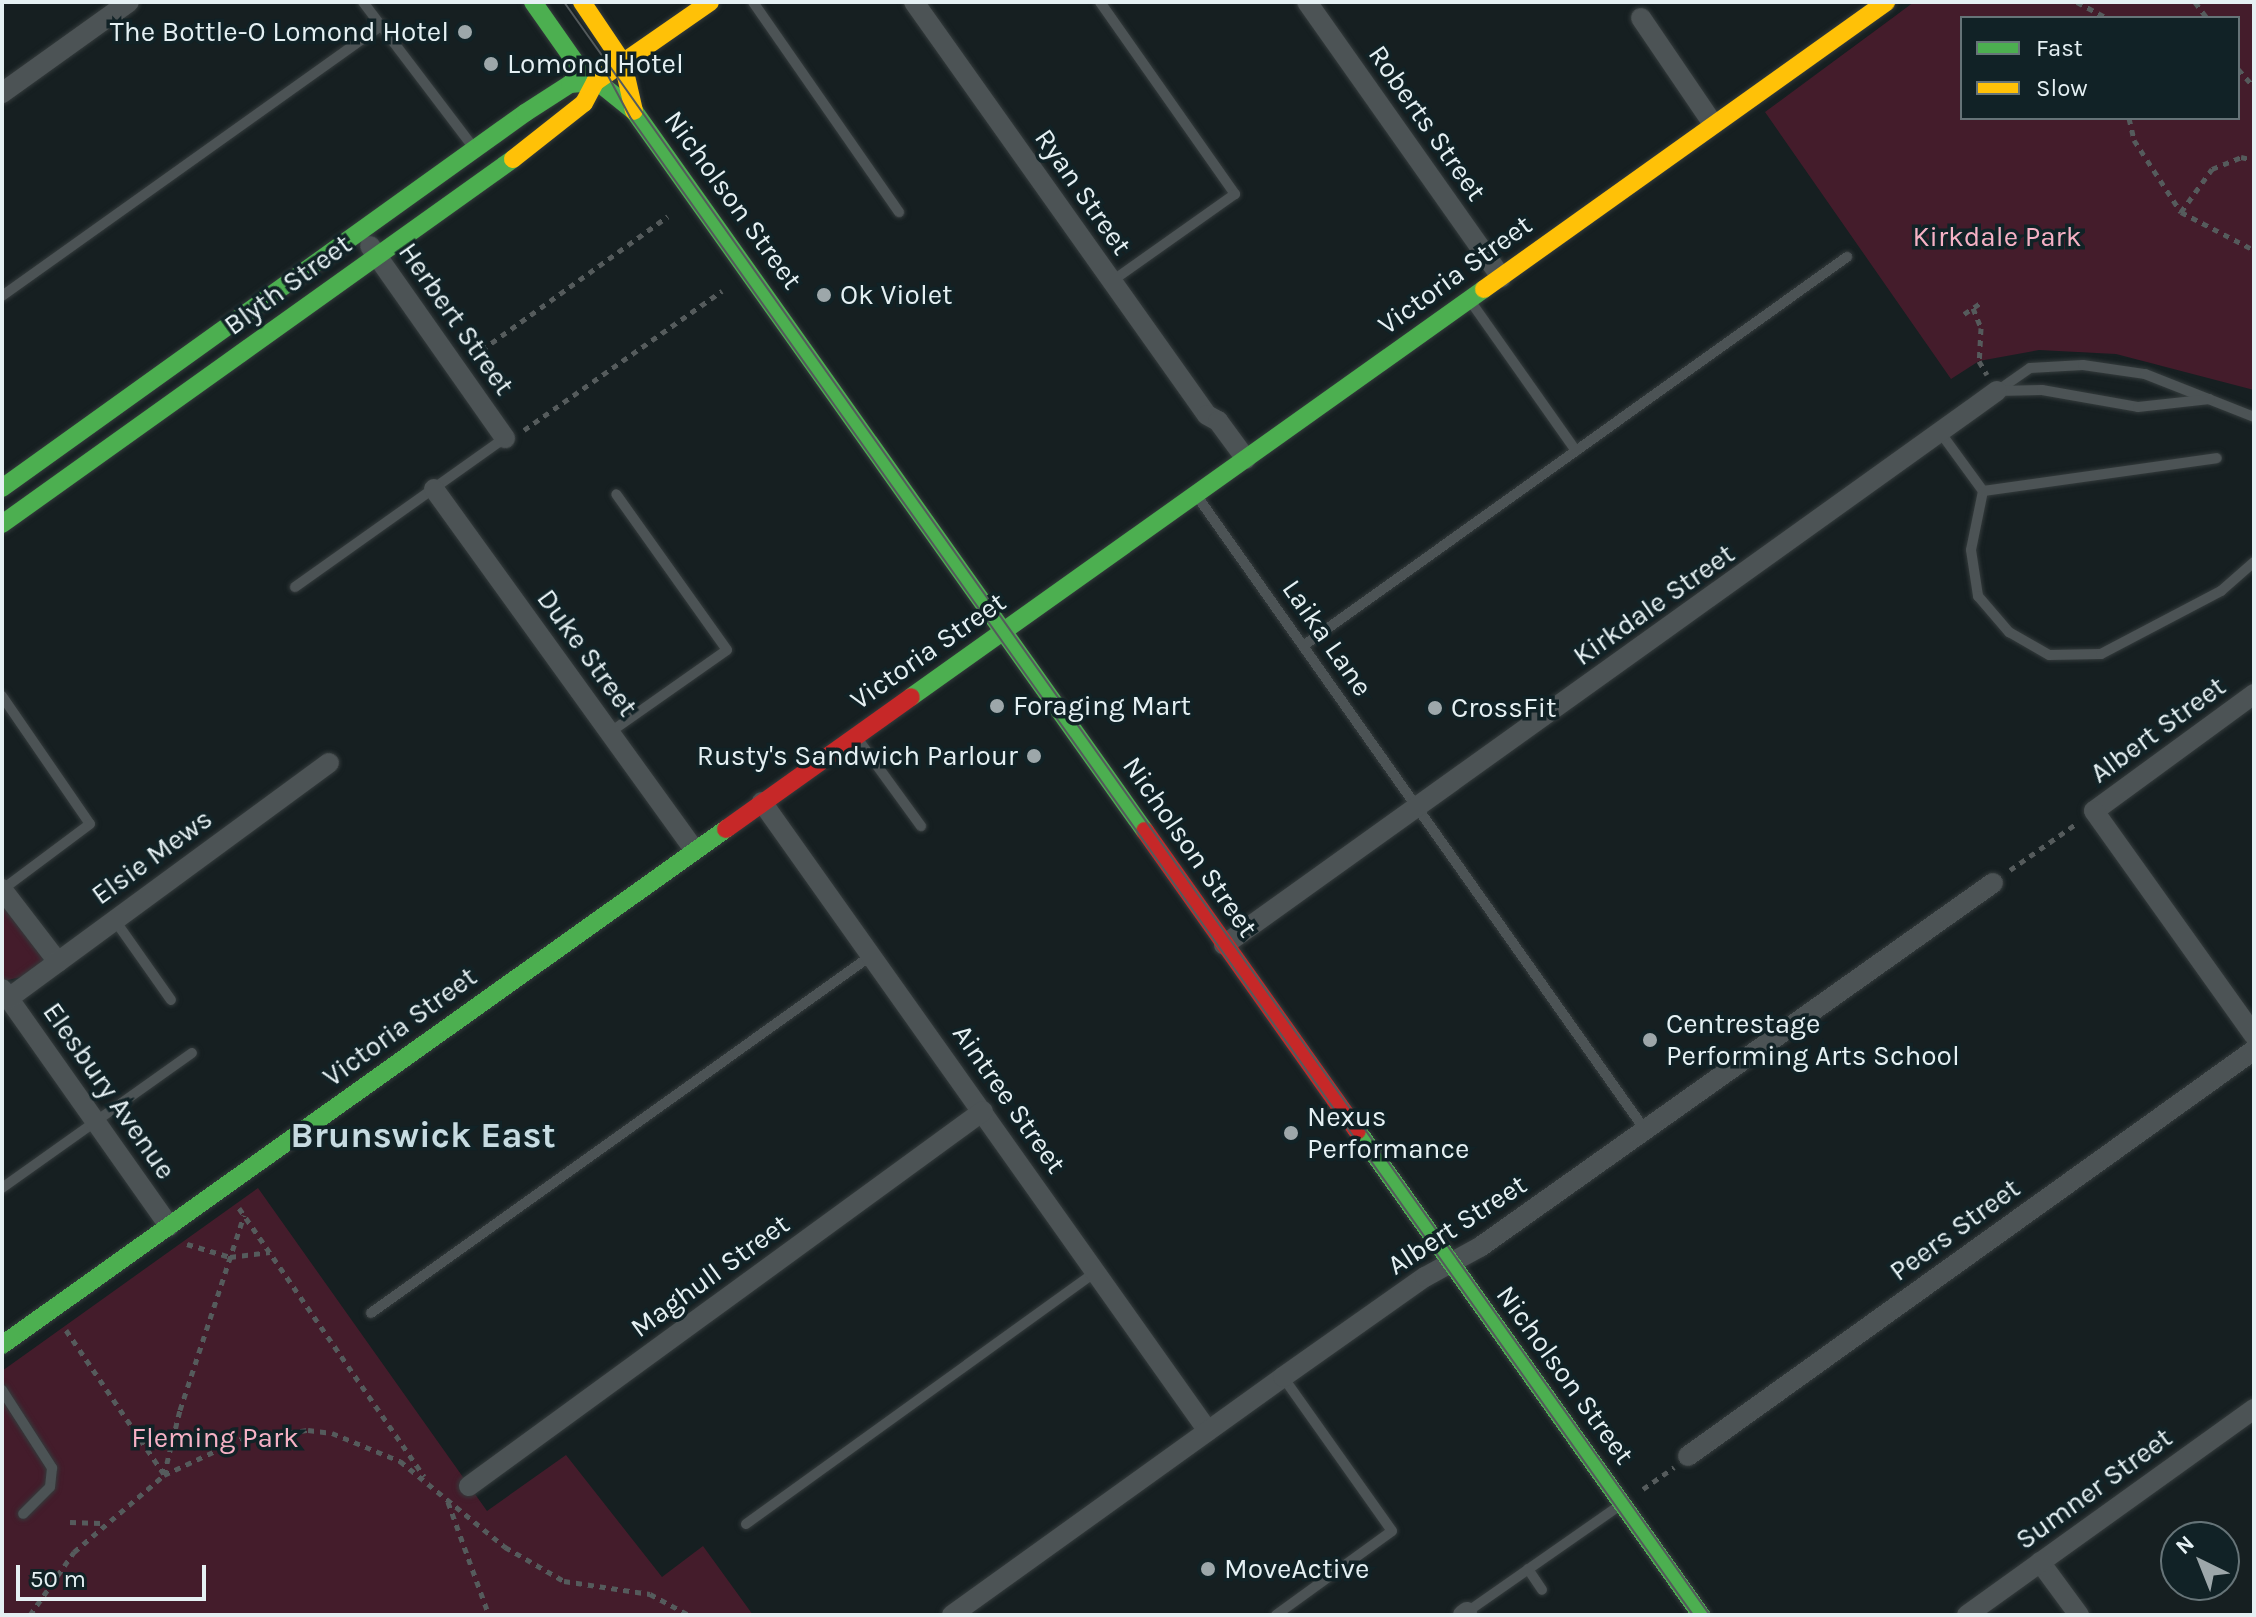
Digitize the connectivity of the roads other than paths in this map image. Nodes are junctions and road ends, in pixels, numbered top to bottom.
1 (129, 2) edge
2 (363, 2) edge
3 (533, 2) edge
4 (582, 2) edge
5 (710, 2) edge
6 (753, 2) edge
7 (914, 2) edge
8 (1100, 2) edge
9 (1307, 2) edge
10 (1886, 2) edge
11 (1641, 18) dead end
12 (382, 25) junction
13 (623, 63) junction
14 (595, 82) junction
15 (2, 93) edge
16 (634, 111) junction
17 (1713, 124) junction
18 (475, 150) junction
19 (492, 172) junction
20 (899, 212) dead end
21 (361, 232) junction
22 (377, 255) junction
23 (1847, 257) dead end
24 (1501, 277) junction
25 (1112, 281) junction
26 (2, 296) edge
27 (1469, 300) junction
28 (1997, 391) junction
29 (2216, 399) junction
30 (2254, 417) edge
31 (1940, 432) junction
32 (505, 438) joint
33 (1576, 451) junction
34 (2217, 458) dead end
35 (1240, 463) junction
36 (2, 488) edge
37 (434, 489) junction
38 (1983, 491) junction
39 (616, 494) dead end
40 (1197, 496) junction
41 (2, 524) edge
42 (2254, 562) edge
43 (295, 587) dead end
44 (1004, 632) junction
45 (1303, 646) junction
46 (2254, 694) edge
47 (2, 696) edge
48 (609, 733) junction
49 (856, 736) junction
50 (329, 763) dead end
51 (762, 802) junction
52 (1417, 807) junction
53 (921, 826) dead end
54 (694, 850) junction
55 (1993, 883) road end
56 (3, 889) edge
57 (114, 919) junction
58 (1224, 945) junction
59 (872, 955) junction
60 (58, 962) junction
61 (5, 994) edge
62 (171, 1000) dead end
63 (2254, 1035) edge
64 (2254, 1050) edge
65 (192, 1053) dead end
66 (983, 1111) junction
67 (98, 1122) junction
68 (1645, 1130) junction
69 (2, 1188) edge
70 (169, 1226) junction
71 (1451, 1264) junction
72 (1097, 1271) junction
73 (371, 1313) dead end
74 (2, 1345) edge
75 (1283, 1377) junction
76 (2, 1390) edge
77 (2254, 1409) edge
78 (1208, 1431) junction
79 (1688, 1456) road end
80 (469, 1486) dead end
81 (1623, 1504) junction
82 (23, 1514) dead end
83 (746, 1524) dead end
84 (2040, 1562) junction
85 (1528, 1569) junction
86 (1542, 1590) dead end
87 (1465, 1614) edge
88 (952, 1615) edge
89 (1276, 1615) edge
90 (1701, 1615) edge
91 (1967, 1615) edge
92 (2079, 1615) edge

1 - 15 street
2 - 12 lane
3 - 14 street, Nicholson Street
4 - 13 street, Nicholson Street
5 - 13 street, Blyth Street
6 - 20 lane
7 - 25 street, Ryan Street
8 - 25 lane
9 - 24 street, Roberts Street
10 - 17 street, Victoria Street
11 - 17 street
12 - 18 lane
12 - 26 lane
13 - 14 street, Blyth Street
13 - 16 street, Nicholson Street
14 - 16 street, Nicholson Street
14 - 18 street, Blyth Street
14 - 19 street, Blyth Street
16 - 44 street, Nicholson Street
17 - 24 street, Victoria Street
18 - 19 lane
18 - 21 street, Blyth Street
19 - 22 street, Blyth Street
21 - 22 street, Herbert Street
21 - 36 street, Blyth Street
22 - 32 street, Herbert Street
22 - 41 street, Blyth Street
23 - 33 lane
24 - 27 street, Victoria Street
25 - 35 street, Ryan Street
27 - 33 lane
27 - 35 street, Victoria Street
28 - 29 lane
28 - 29 lane
28 - 31 street, Kirkdale Street
29 - 30 lane
31 - 38 lane
31 - 52 street, Kirkdale Street
32 - 37 lane
33 - 45 lane
34 - 38 lane
35 - 40 street, Victoria Street
37 - 43 lane
37 - 48 street, Duke Street
38 - 42 lane
39 - 48 lane
40 - 44 street, Victoria Street
40 - 45 lane, Laika Lane
44 - 49 street, Victoria Street
44 - 58 street, Nicholson Street
45 - 52 lane, Laika Lane
46 - 63 street, Albert Street
47 - 56 lane
48 - 54 street, Duke Street
49 - 51 street, Victoria Street
49 - 53 lane
50 - 57 street, Elsie Mews
51 - 54 street, Victoria Street
51 - 59 street, Aintree Street
52 - 58 street, Kirkdale Street
52 - 68 lane, Laika Lane
54 - 70 street, Victoria Street
55 - 68 street, Albert Street
56 - 60 street, Elesbury Avenue
57 - 60 street, Elsie Mews
57 - 62 lane
58 - 71 street, Nicholson Street
59 - 66 street, Aintree Street
59 - 73 lane
60 - 61 street, Elsie Mews
61 - 67 street, Elesbury Avenue
64 - 79 street, Peers Street
65 - 67 lane
66 - 72 street, Aintree Street
66 - 80 street, Maghull Street
67 - 69 lane
67 - 70 street, Elesbury Avenue
68 - 71 street, Albert Street
70 - 74 street, Victoria Street
71 - 75 street, Albert Street
71 - 81 street, Nicholson Street
72 - 78 street, Aintree Street
72 - 83 lane
75 - 78 street, Albert Street
75 - 89 lane
76 - 82 lane
77 - 84 street, Sumner Street
78 - 88 street, Albert Street
81 - 85 lane
81 - 90 street, Nicholson Street
84 - 91 street, Sumner Street
84 - 92 street
85 - 86 lane
85 - 87 lane

